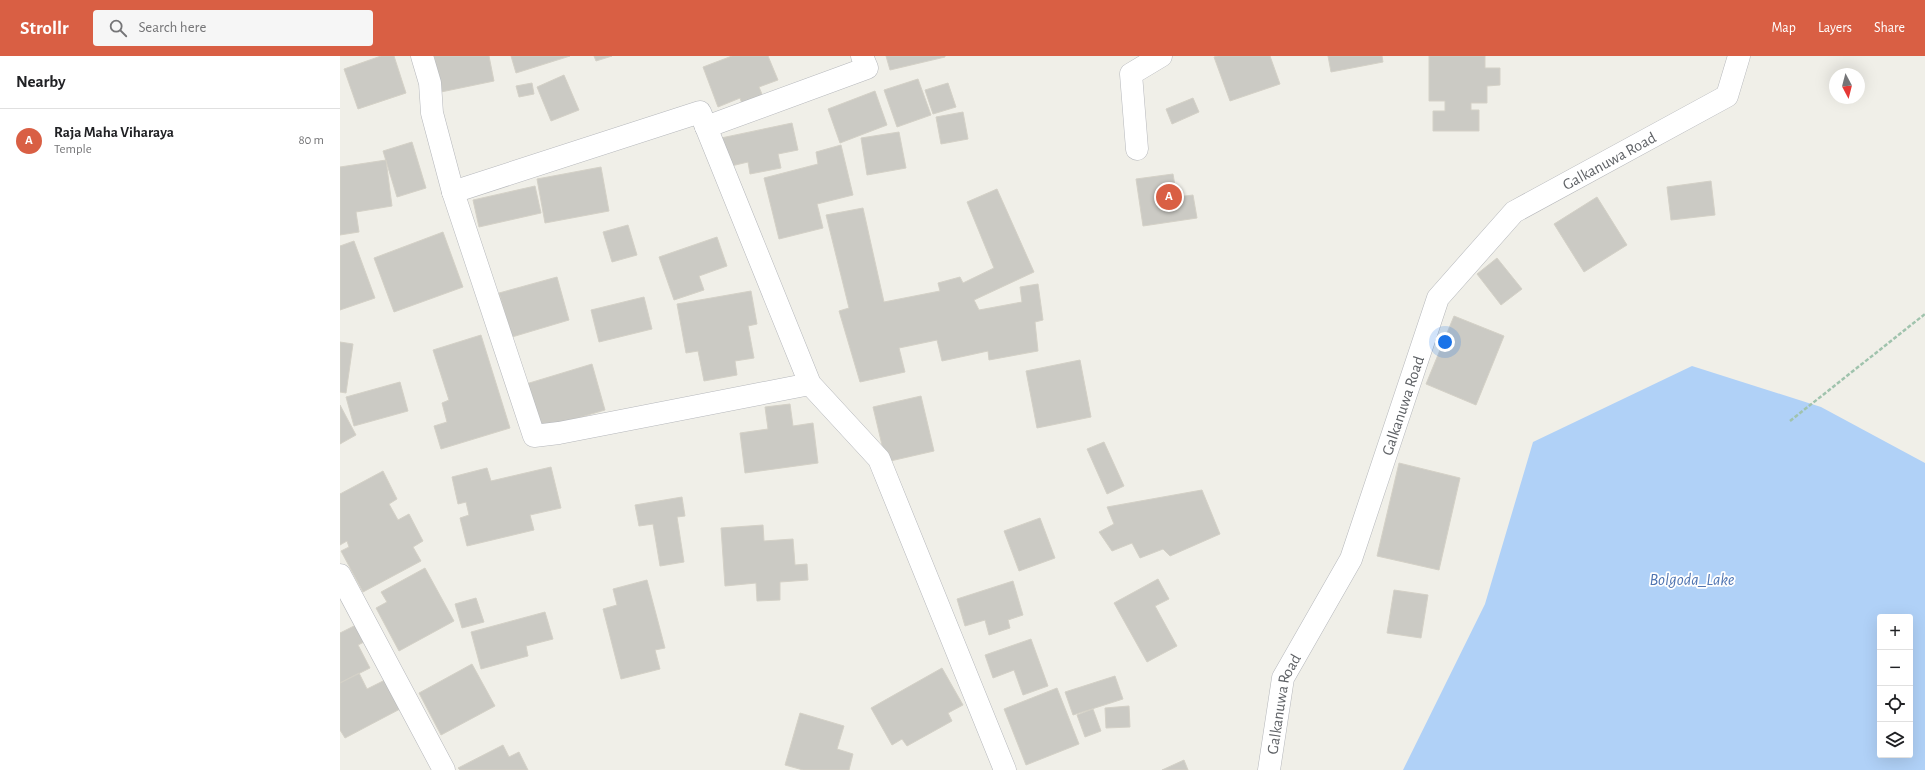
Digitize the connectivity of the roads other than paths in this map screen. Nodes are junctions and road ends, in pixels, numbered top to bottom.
1 (422, 56) edge
2 (862, 56) edge
3 (1161, 56) edge
4 (1739, 56) edge
5 (706, 127) junction
6 (1137, 149) dead end
7 (452, 192) junction
8 (810, 384) junction
9 (340, 575) edge
10 (444, 770) edge
11 (1005, 770) edge
12 (1269, 770) edge

1 - 7 street
2 - 5 street
3 - 6 street
4 - 12 street, Galkanuwa Road
5 - 7 street
5 - 8 street
7 - 8 street
8 - 11 street
9 - 10 street

